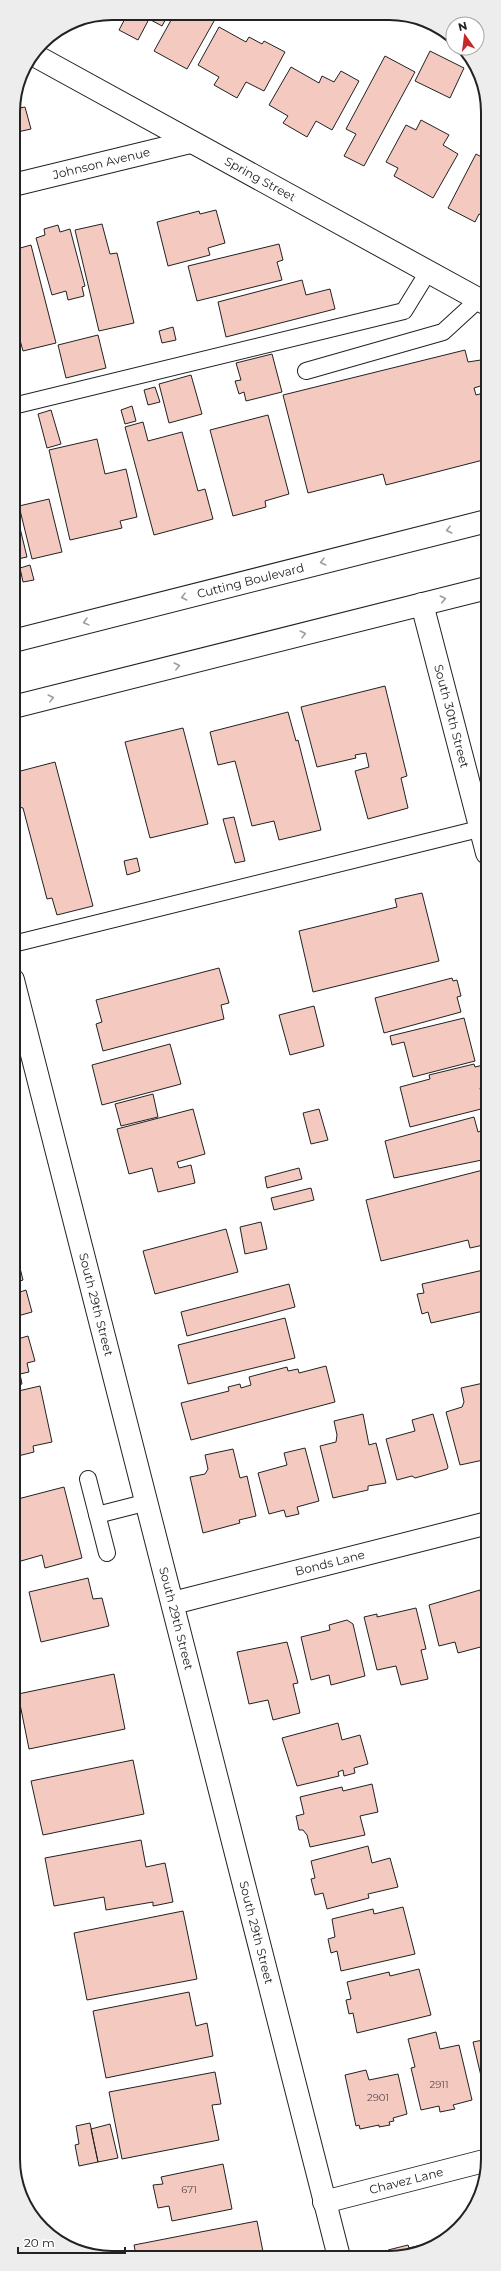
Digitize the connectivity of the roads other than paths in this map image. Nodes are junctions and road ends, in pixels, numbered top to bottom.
1 (38, 57) edge
2 (190, 142) junction
3 (20, 183) edge
4 (428, 272) junction
5 (481, 301) edge
6 (481, 304) edge
7 (306, 371) dead end
8 (20, 404) edge
9 (481, 523) edge
10 (481, 589) edge
11 (422, 604) junction
12 (20, 639) edge
13 (20, 705) edge
14 (481, 816) edge
15 (481, 828) edge
16 (20, 943) edge
17 (20, 1003) edge
18 (88, 1479) dead end
19 (148, 1502) junction
20 (97, 1515) junction
21 (481, 1525) edge
22 (106, 1554) dead end
23 (173, 1603) junction
24 (481, 2162) edge
25 (324, 2202) junction
26 (337, 2251) edge

1 - 2 street, Spring Street
2 - 3 street, Johnson Avenue
2 - 4 street, Spring Street
4 - 5 street, Spring Street
4 - 8 lane
6 - 7 lane
9 -> 12 street, Cutting Boulevard
11 -> 10 street
13 -> 11 street
11 - 14 street, South 30th Street
15 - 16 lane
17 - 19 street, South 29th Street
18 - 20 lane
19 - 20 lane
19 - 23 street, South 29th Street
20 - 22 lane
21 - 23 street, Bonds Lane
23 - 25 street, South 29th Street
24 - 25 street, Chavez Lane
25 - 26 street, South 29th Street

